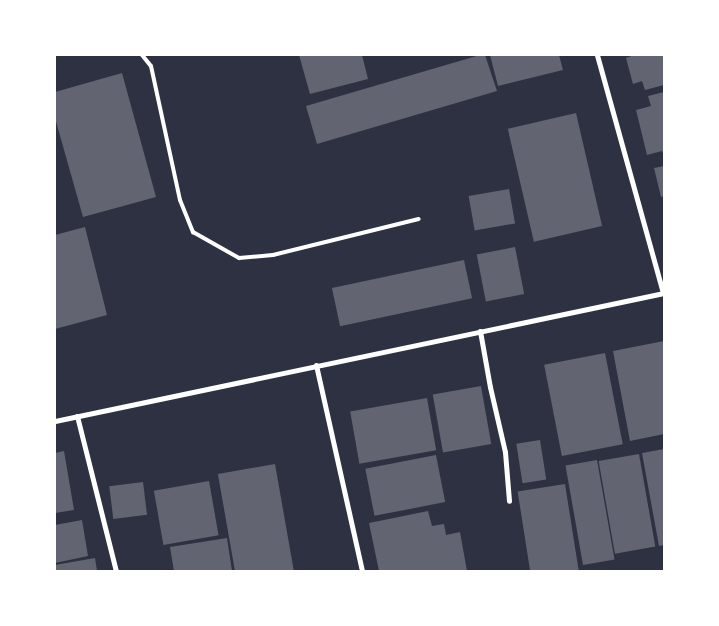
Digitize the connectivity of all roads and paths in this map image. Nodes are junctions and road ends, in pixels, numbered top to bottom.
1 (142, 55) edge
2 (597, 55) edge
3 (419, 219) dead end
4 (664, 293) edge
5 (480, 331) junction
6 (316, 365) junction
7 (77, 416) junction
8 (55, 421) edge
9 (509, 502) dead end
10 (116, 571) edge
11 (362, 571) edge

1 - 3 lane
2 - 4 street
4 - 5 street
5 - 6 street
5 - 9 street
6 - 7 street
6 - 11 street
7 - 8 street
7 - 10 street

